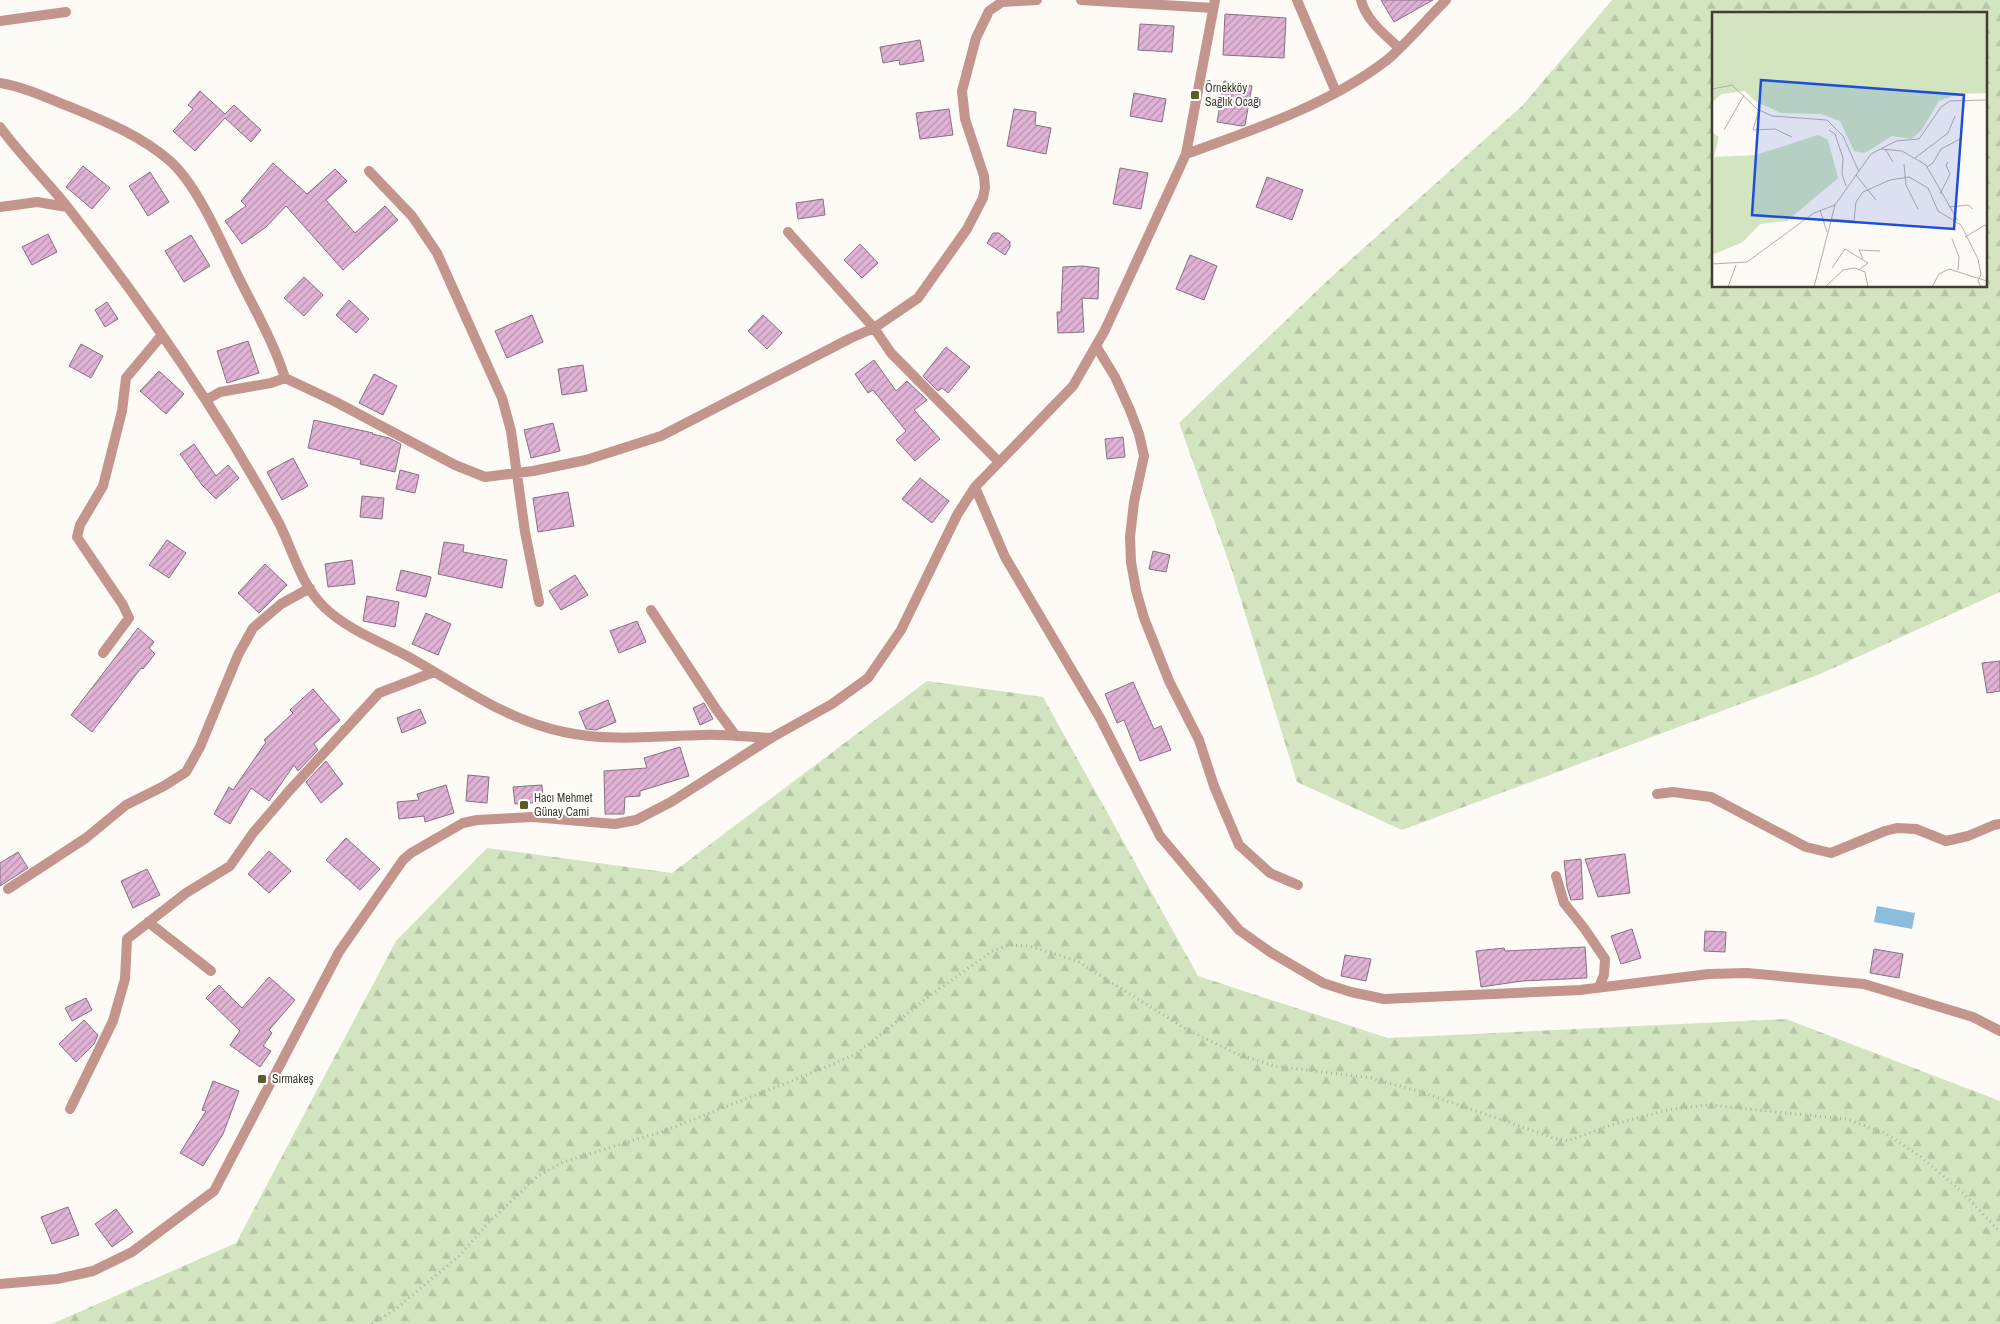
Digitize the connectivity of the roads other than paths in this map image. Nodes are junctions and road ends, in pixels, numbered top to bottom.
1 (1037, 0) edge
2 (1081, 0) edge
3 (1297, 0) edge
4 (1361, 0) edge
5 (1446, 0) edge
6 (1214, 4) edge
7 (66, 12) dead end
8 (0, 21) edge
9 (1399, 48) junction
10 (0, 83) edge
11 (1336, 92) junction
12 (0, 128) edge
13 (1186, 154) junction
14 (369, 172) dead end
15 (0, 207) edge
16 (67, 207) junction
17 (788, 232) dead end
18 (874, 328) junction
19 (162, 335) junction
20 (1096, 346) junction
21 (285, 378) junction
22 (206, 400) junction
23 (999, 462) junction
24 (518, 473) junction
25 (975, 487) junction
26 (310, 588) junction
27 (539, 602) dead end
28 (651, 610) dead end
29 (103, 653) dead end
30 (434, 672) junction
31 (736, 736) junction
32 (771, 738) junction
33 (1657, 794) dead end
34 (2000, 824) edge
35 (1556, 876) dead end
36 (1298, 885) dead end
37 (8, 889) dead end
38 (148, 922) junction
39 (211, 971) dead end
40 (1598, 987) junction
41 (1999, 1029) edge
42 (70, 1109) dead end
43 (0, 1284) edge

1 - 18 street
2 - 6 street
3 - 11 street
4 - 9 street
5 - 9 street
6 - 13 street
7 - 8 street
9 - 11 street
10 - 21 street
11 - 13 street
12 - 16 street
13 - 20 street
14 - 24 street
15 - 16 street
16 - 19 street
17 - 18 street
18 - 23 street
18 - 24 street
19 - 22 street
19 - 29 street
20 - 23 street
20 - 36 street
21 - 22 street
21 - 24 street
22 - 26 street
23 - 25 street
24 - 27 street
25 - 32 street
25 - 40 street
26 - 30 street
26 - 37 street
28 - 31 street
30 - 31 street
30 - 38 street
31 - 32 street
32 - 43 street
33 - 34 street
35 - 40 street
38 - 39 street
38 - 42 street
40 - 41 street

